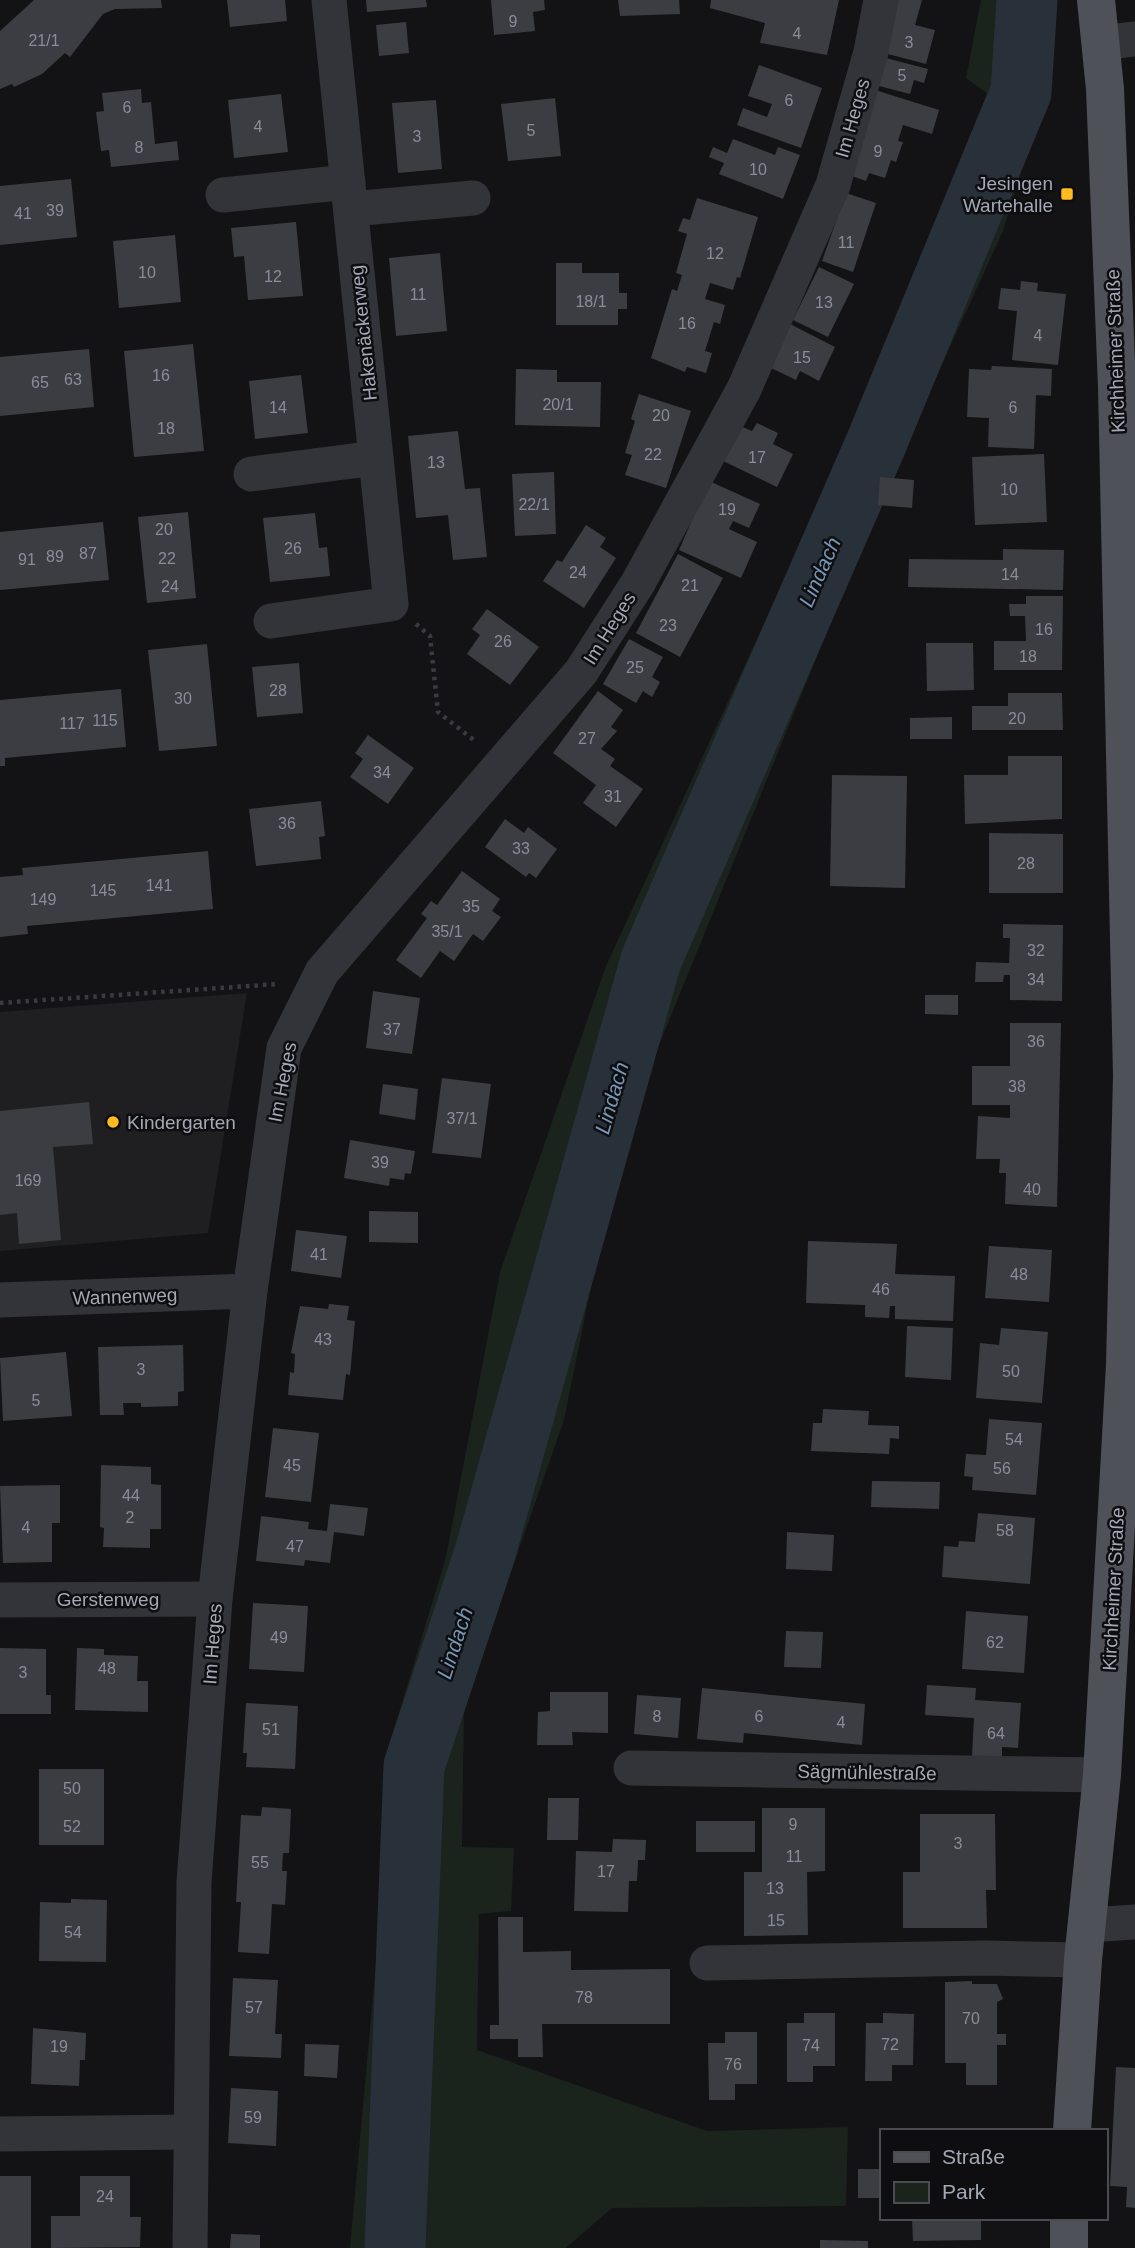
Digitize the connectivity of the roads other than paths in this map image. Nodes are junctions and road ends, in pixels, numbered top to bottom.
1 (329, 0) edge
2 (881, 0) edge
3 (1096, 0) edge
4 (1117, 41) edge
5 (223, 195) dead end
6 (349, 195) junction
7 (473, 198) dead end
8 (1123, 241) edge
9 (1126, 388) edge
10 (376, 458) junction
11 (251, 474) dead end
12 (271, 621) dead end
13 (1133, 1076) edge
14 (250, 1291) junction
15 (0, 1300) edge
16 (215, 1599) junction
17 (0, 1600) edge
18 (631, 1768) dead end
19 (1102, 1775) junction
20 (1135, 1922) edge
21 (1085, 1943) junction
22 (707, 1963) dead end
23 (1072, 2129) edge
24 (189, 2132) junction
25 (0, 2134) edge
26 (1069, 2220) edge
27 (190, 2248) edge
28 (1069, 2248) edge

1 - 6 street, Hakenäckerweg
2 - 14 street, Im Heges
3 - 4 main road, Kirchheimer Straße
4 - 8 main road, Kirchheimer Straße
5 - 6 street
6 - 7 street
6 - 10 street, Hakenäckerweg
8 - 9 main road, Kirchheimer Straße
9 - 13 main road, Kirchheimer Straße
10 - 11 street
10 - 12 street, Hakenäckerweg
13 - 19 main road, Kirchheimer Straße
14 - 15 street, Wannenweg
14 - 16 street, Im Heges
16 - 17 street, Gerstenweg
16 - 24 street, Im Heges
18 - 19 street, Sägmühlestraße
19 - 21 main road, Kirchheimer Straße
20 - 21 street
21 - 22 street
21 - 23 main road, Kirchheimer Straße
24 - 25 street
24 - 27 street, Im Heges
26 - 28 main road

